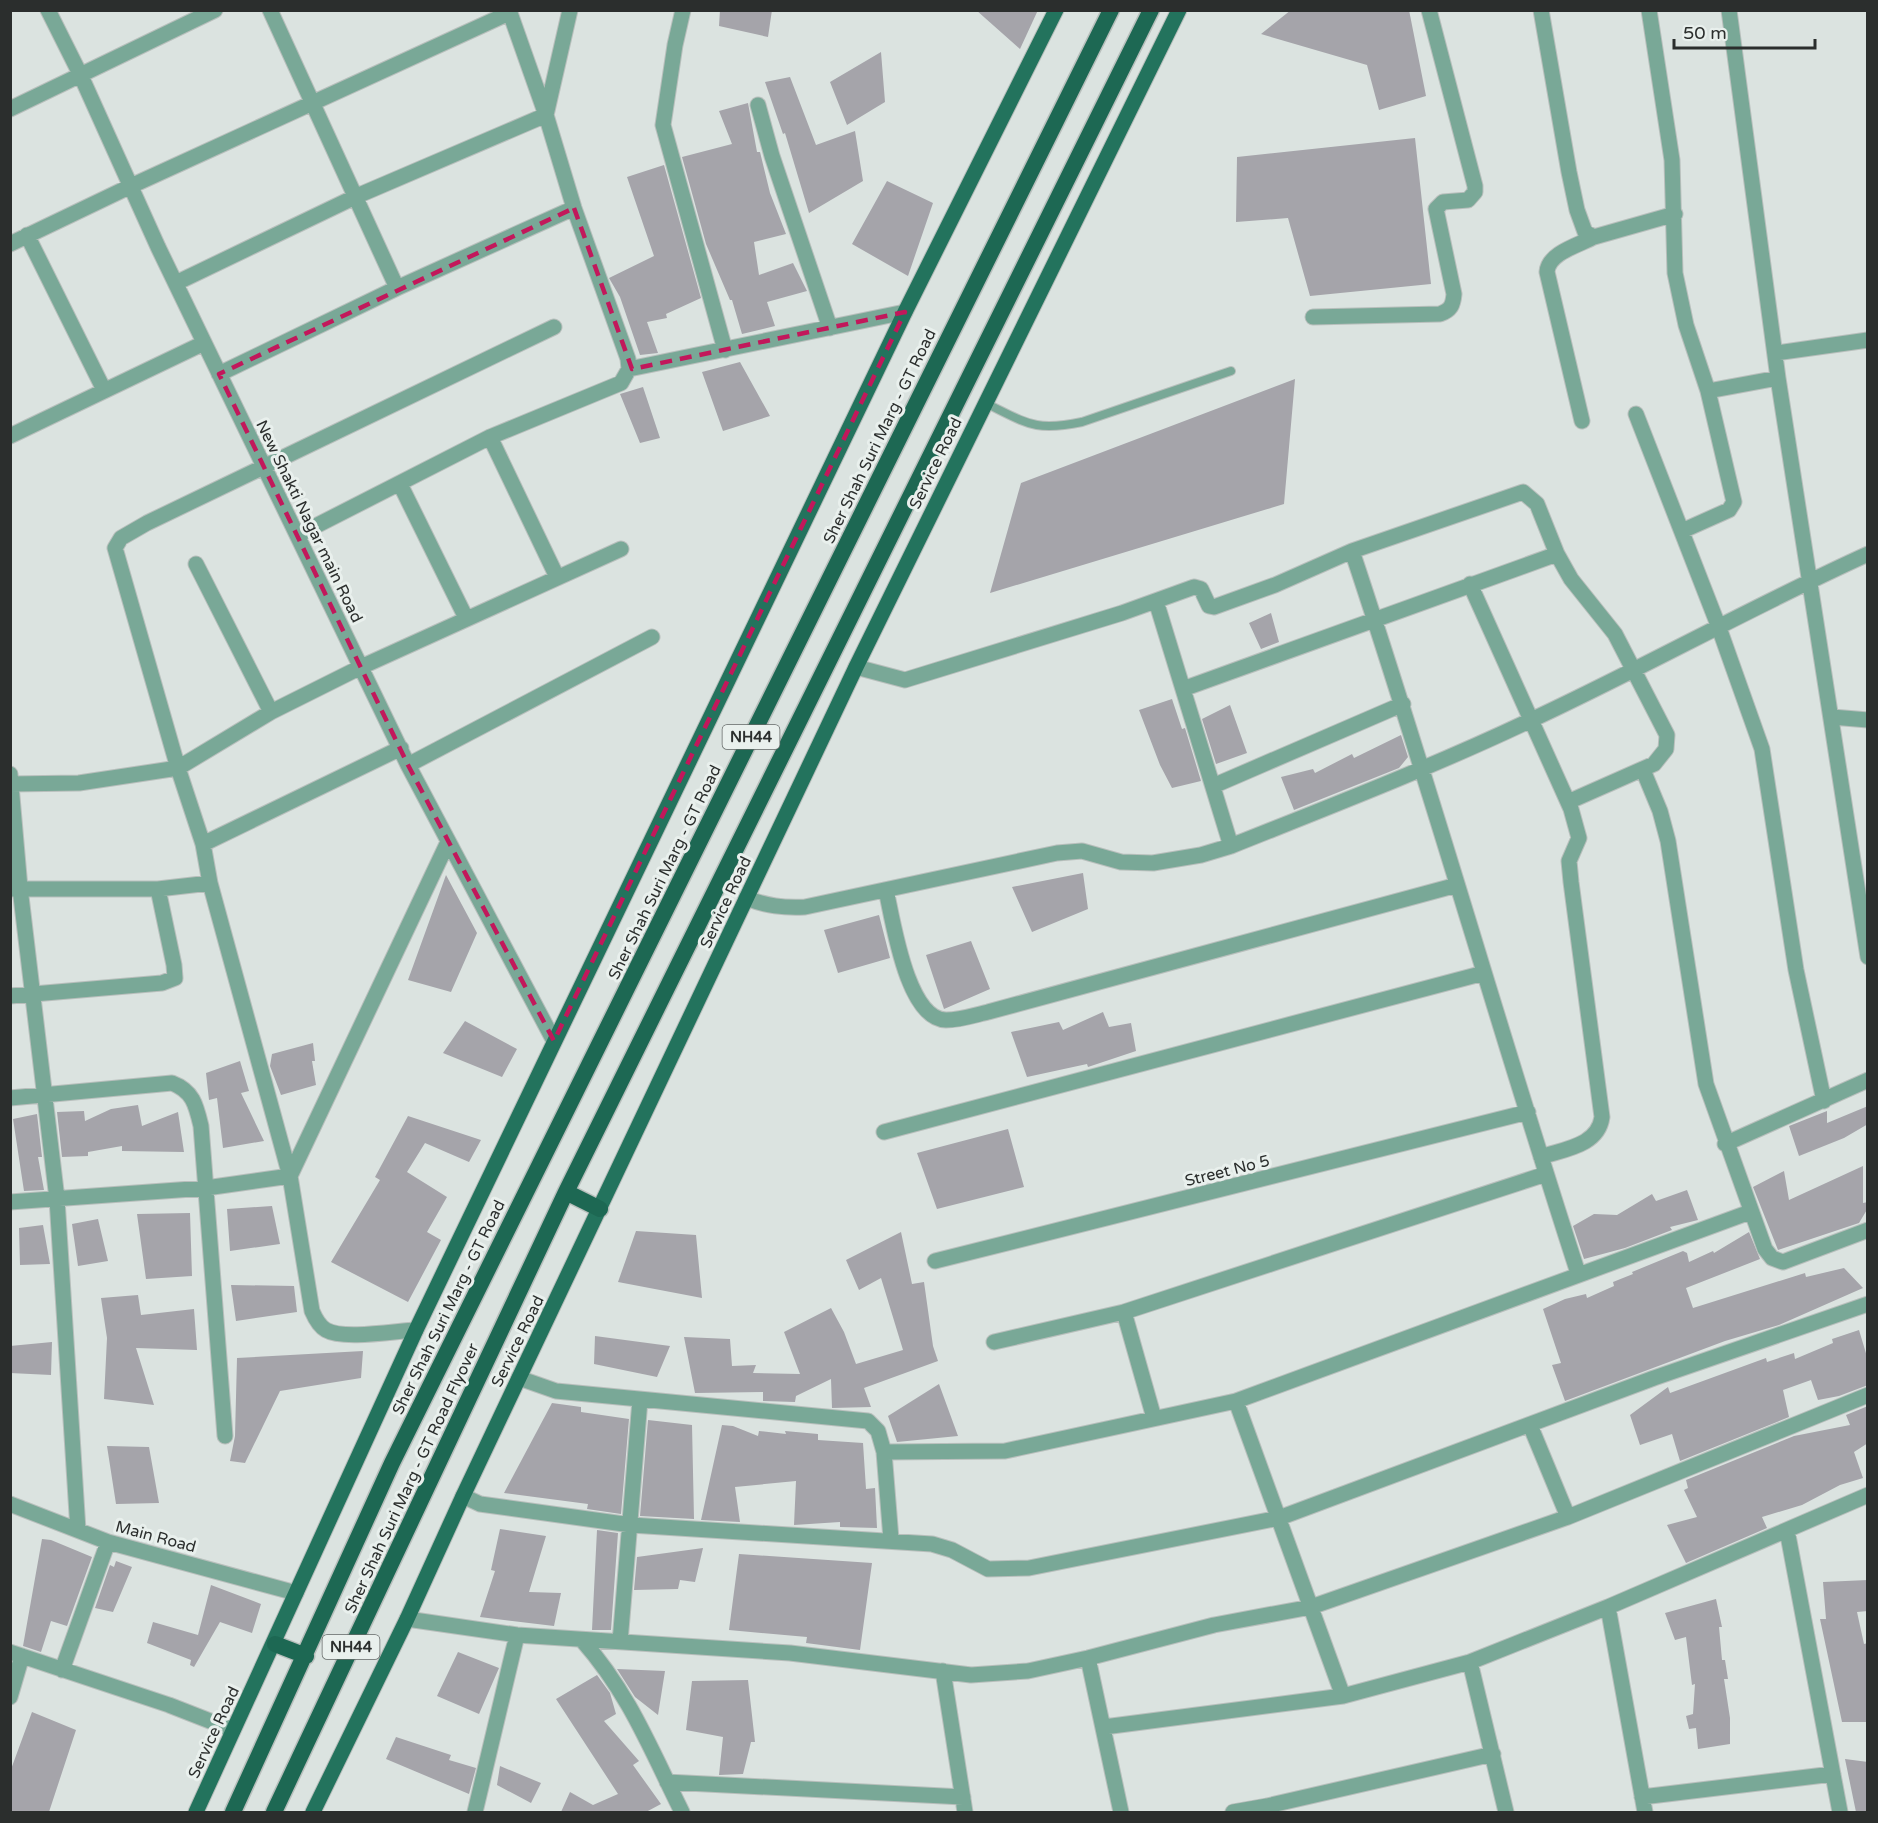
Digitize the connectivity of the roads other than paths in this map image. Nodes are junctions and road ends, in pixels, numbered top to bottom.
1 (48, 10) edge
2 (215, 10) edge
3 (270, 10) edge
4 (570, 10) edge
5 (683, 10) edge
6 (1056, 10) edge
7 (1110, 10) edge
8 (1150, 10) edge
9 (1179, 10) edge
10 (1429, 10) edge
11 (1541, 10) edge
12 (1649, 10) edge
13 (1729, 10) edge
14 (509, 12) edge
15 (81, 76) junction
16 (313, 105) junction
17 (758, 105) dead end
18 (10, 109) edge
19 (546, 116) junction
20 (131, 186) junction
21 (357, 196) junction
22 (574, 208) junction
23 (1674, 214) junction
24 (27, 236) junction
25 (1594, 237) junction
26 (10, 244) edge
27 (176, 283) junction
28 (397, 288) junction
29 (905, 312) junction
30 (1312, 317) dead end
31 (554, 327) dead end
32 (830, 328) junction
33 (1868, 340) edge
34 (204, 343) junction
35 (725, 350) junction
36 (1776, 353) junction
37 (629, 369) junction
38 (1231, 370) dead end
39 (219, 374) junction
40 (1778, 378) junction
41 (104, 390) junction
42 (1707, 391) junction
43 (985, 403) junction
44 (1636, 414) dead end
45 (1582, 421) dead end
46 (10, 436) edge
47 (490, 437) junction
48 (263, 468) junction
49 (400, 484) junction
50 (1682, 531) junction
51 (298, 535) junction
52 (621, 549) dead end
53 (1352, 551) junction
54 (1557, 554) junction
55 (1868, 554) edge
56 (196, 564) dead end
57 (557, 577) junction
58 (1809, 580) junction
59 (1470, 584) junction
60 (1156, 601) junction
61 (466, 618) junction
62 (1375, 619) junction
63 (1718, 625) junction
64 (652, 637) dead end
65 (361, 667) junction
66 (856, 667) junction
67 (1632, 669) junction
68 (1183, 689) junction
69 (1402, 704) junction
70 (271, 712) junction
71 (1832, 717) junction
72 (1868, 720) edge
73 (1530, 721) junction
74 (401, 748) junction
75 (408, 765) junction
76 (178, 768) junction
77 (1424, 769) junction
78 (1643, 770) junction
79 (11, 781) edge
80 (1213, 786) junction
81 (1568, 802) junction
82 (448, 842) junction
83 (203, 844) junction
84 (1231, 846) junction
85 (210, 882) junction
86 (1457, 885) junction
87 (15, 889) edge
88 (158, 889) junction
89 (886, 890) junction
90 (746, 898) junction
91 (1868, 957) edge
92 (1484, 973) junction
93 (35, 995) junction
94 (10, 996) edge
95 (554, 1041) junction
96 (1868, 1080) edge
97 (43, 1097) junction
98 (10, 1098) edge
99 (1824, 1101) junction
100 (1528, 1112) junction
101 (884, 1132) dead end
102 (1725, 1143) junction
103 (1541, 1156) junction
104 (1546, 1174) junction
105 (290, 1176) junction
106 (206, 1188) junction
107 (566, 1192) junction
108 (57, 1199) junction
109 (10, 1202) edge
110 (600, 1209) junction
111 (1750, 1212) junction
112 (1868, 1230) edge
113 (934, 1261) dead end
114 (1578, 1273) junction
115 (1868, 1304) edge
116 (1124, 1312) junction
117 (416, 1330) junction
118 (994, 1342) dead end
119 (519, 1378) junction
120 (1868, 1395) edge
121 (640, 1400) junction
122 (1236, 1401) junction
123 (1154, 1418) junction
124 (1530, 1425) junction
125 (225, 1436) dead end
126 (884, 1452) junction
127 (463, 1496) junction
128 (1868, 1496) edge
129 (10, 1504) edge
130 (1568, 1517) junction
131 (1279, 1518) junction
132 (631, 1525) junction
133 (78, 1530) junction
134 (1787, 1530) junction
135 (891, 1539) junction
136 (108, 1542) junction
137 (296, 1593) junction
138 (1311, 1606) junction
139 (1608, 1607) junction
140 (407, 1620) junction
141 (517, 1635) junction
142 (582, 1640) junction
143 (620, 1642) junction
144 (275, 1644) junction
145 (16, 1654) edge
146 (306, 1656) junction
147 (1088, 1658) junction
148 (1470, 1662) junction
149 (62, 1670) junction
150 (943, 1671) junction
151 (1343, 1696) junction
152 (10, 1697) edge
153 (1104, 1727) junction
154 (233, 1730) junction
155 (1492, 1754) junction
156 (1833, 1774) junction
157 (667, 1782) junction
158 (963, 1797) junction
159 (1643, 1805) edge
160 (1267, 1809) edge
161 (196, 1812) edge
162 (233, 1812) edge
163 (274, 1812) edge
164 (313, 1812) edge
165 (475, 1812) edge
166 (682, 1812) edge
167 (965, 1812) edge
168 (1121, 1812) edge
169 (1233, 1812) edge
170 (1506, 1812) edge
171 (1840, 1812) edge

1 - 15 street, New Shakti Nagar main Road
2 - 15 street
3 - 16 street
4 - 19 street
5 - 35 street
6 - 29 main road, Service Road
7 - 146 highway, Sher Shah Suri Marg - GT Road / NH44
8 - 107 highway, NH44
9 - 43 main road, Service Road
10 - 30 street
11 - 25 street
12 - 23 street
13 - 36 street
14 - 16 street
14 - 19 street
15 - 18 street
15 - 20 street, New Shakti Nagar main Road
16 - 20 street
16 - 21 street
17 - 32 street
19 - 21 street
19 - 22 street
20 - 24 street
20 - 27 street, New Shakti Nagar main Road
21 - 27 street
21 - 28 street
22 - 28 street
22 - 37 street
23 - 25 street
23 - 42 street
24 - 26 street
24 - 41 street
25 - 45 street
27 - 34 street, New Shakti Nagar main Road
28 - 39 street
29 - 32 street
29 - 95 main road, Service Road
31 - 48 street
32 - 35 street
33 - 36 street
34 - 39 street, New Shakti Nagar main Road
34 - 41 street
35 - 37 street
36 - 40 street
37 - 47 street
38 - 43 lane
39 - 48 street, New Shakti Nagar main Road
40 - 42 street
40 - 58 street
41 - 46 street
42 - 50 street
43 - 66 main road, Service Road
44 - 50 street
47 - 49 street
47 - 57 street
48 - 51 street, New Shakti Nagar main Road
48 - 76 street
49 - 51 street
49 - 61 street
50 - 63 street
51 - 65 street, New Shakti Nagar main Road
52 - 57 street
53 - 54 street
53 - 60 street
53 - 62 street
54 - 59 street
54 - 67 street
55 - 58 street
56 - 70 street
57 - 61 street
58 - 63 street
58 - 71 street
59 - 62 street
59 - 73 street
60 - 66 street
60 - 68 street
61 - 65 street
62 - 68 street
62 - 69 street
63 - 67 street
63 - 99 street
64 - 75 street
65 - 70 street
65 - 74 street, New Shakti Nagar main Road
66 - 90 main road, Service Road
67 - 73 street
67 - 78 street
68 - 80 street
69 - 77 street
69 - 80 street
70 - 76 street
71 - 72 street
71 - 91 street
73 - 77 street
73 - 81 street
74 - 75 street, New Shakti Nagar main Road
74 - 83 street
75 - 82 street, New Shakti Nagar main Road
76 - 79 street
76 - 83 street
77 - 84 street
77 - 86 street
78 - 81 street
78 - 102 street
79 - 87 street
80 - 84 street
81 - 103 street
82 - 95 street, New Shakti Nagar main Road
82 - 105 street
83 - 85 street
84 - 89 street
85 - 88 street
85 - 105 street
86 - 89 street
86 - 92 street
87 - 88 street
87 - 93 street
88 - 93 street
89 - 90 street
90 - 110 main road, Service Road
92 - 100 street
92 - 101 street
93 - 94 street
93 - 97 street
95 - 117 main road, Service Road
96 - 99 street
97 - 98 street
97 - 106 street
97 - 108 street
99 - 102 street
100 - 103 street
100 - 113 street, Street No 5
102 - 111 street
103 - 104 street
104 - 114 street
104 - 116 street
105 - 106 street
105 - 117 street
106 - 108 street
106 - 125 street
107 - 110 highway
107 - 163 highway, Sher Shah Suri Marg - GT Road Flyover / NH44
108 - 109 street
108 - 133 street
110 - 119 main road, Service Road
111 - 112 street
111 - 114 street
114 - 122 street
115 - 124 street
116 - 118 street
116 - 123 street
117 - 137 main road, Service Road
119 - 121 street
119 - 127 main road, Service Road
120 - 130 street
121 - 126 street
121 - 132 street
122 - 123 street
122 - 131 street
123 - 126 street
124 - 130 street
124 - 131 street
126 - 135 street
127 - 132 street
127 - 140 main road, Service Road
128 - 134 street
129 - 133 street, Main Road
130 - 138 street
131 - 135 street
131 - 138 street
132 - 135 street
132 - 143 street
133 - 136 street, Main Road
134 - 139 street
134 - 156 street
136 - 137 street, Main Road
136 - 149 street
137 - 144 main road, Service Road
138 - 147 street
138 - 151 street
139 - 148 street
139 - 159 street
140 - 141 street
140 - 164 main road, Service Road
141 - 142 street
141 - 165 street
142 - 143 street
142 - 157 street
143 - 150 street
144 - 146 highway
144 - 154 main road, Service Road
145 - 149 street
145 - 152 street
146 - 162 highway, NH44
147 - 150 street
147 - 153 street
148 - 151 street
148 - 155 street
149 - 154 street
150 - 158 street
151 - 153 street
153 - 168 street
154 - 161 main road, Service Road
155 - 160 street
155 - 170 street
156 - 159 street
156 - 171 street
157 - 158 street
157 - 166 street
158 - 167 street
160 - 169 street

